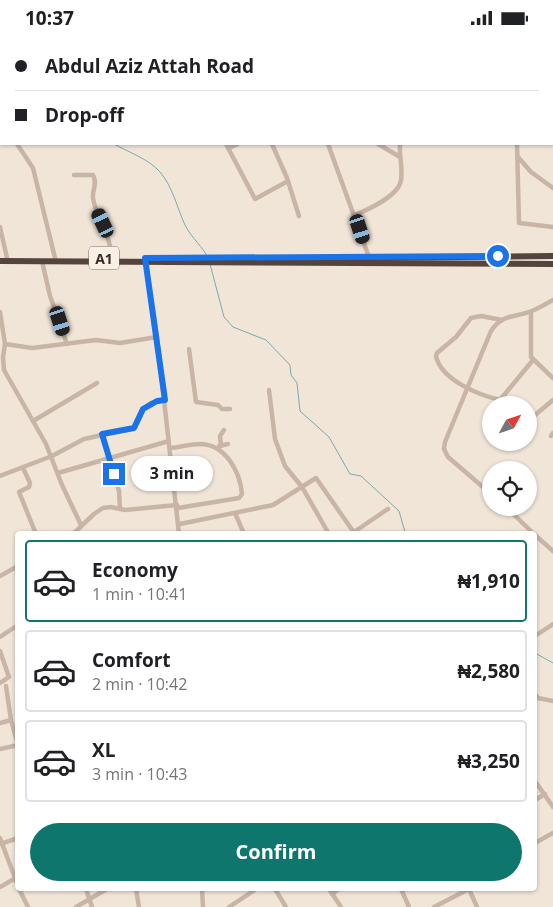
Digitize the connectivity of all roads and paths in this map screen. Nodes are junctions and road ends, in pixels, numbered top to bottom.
1 (18, 145) edge
2 (272, 145) edge
3 (328, 145) edge
4 (380, 145) edge
5 (400, 145) edge
6 (517, 145) edge
7 (227, 146) edge
8 (400, 157) junction
9 (518, 157) junction
10 (74, 175) dead end
11 (288, 181) junction
12 (553, 188) edge
13 (355, 215) junction
14 (299, 216) dead end
15 (0, 227) edge
16 (553, 227) edge
17 (553, 256) edge
18 (55, 258) junction
19 (111, 258) junction
20 (2, 259) edge
21 (145, 259) junction
22 (42, 261) junction
23 (370, 261) junction
24 (553, 264) edge
25 (553, 300) edge
26 (0, 312) edge
27 (531, 312) junction
28 (502, 320) junction
29 (2, 335) edge
30 (157, 337) junction
31 (68, 343) junction
32 (5, 344) junction
33 (189, 349) dead end
34 (533, 360) junction
35 (2, 371) edge
36 (553, 378) edge
37 (97, 383) dead end
38 (269, 389) dead end
39 (466, 389) junction
40 (165, 400) junction
41 (553, 401) edge
42 (230, 409) dead end
43 (538, 413) edge
44 (33, 421) junction
45 (224, 430) dead end
46 (102, 434) junction
47 (169, 441) junction
48 (228, 444) dead end
49 (221, 446) junction
50 (170, 448) junction
51 (213, 448) junction
52 (52, 456) junction
53 (110, 457) junction
54 (23, 468) junction
55 (58, 473) junction
56 (0, 476) edge
57 (482, 486) edge
58 (302, 487) junction
59 (178, 507) junction
60 (120, 509) junction
61 (388, 509) dead end
62 (235, 513) junction
63 (516, 516) edge
64 (180, 524) junction
65 (82, 525) junction
66 (35, 531) edge
67 (76, 531) edge
68 (180, 531) edge
69 (243, 531) edge
70 (327, 531) edge
71 (353, 531) edge
72 (357, 531) edge
73 (532, 531) edge
74 (537, 536) edge
75 (553, 551) edge
76 (15, 568) edge
77 (0, 576) edge
78 (553, 624) edge
79 (15, 627) edge
80 (537, 635) edge
81 (0, 637) edge
82 (0, 651) edge
83 (0, 683) edge
84 (6, 686) dead end
85 (537, 697) edge
86 (553, 701) edge
87 (12, 720) junction
88 (0, 723) edge
89 (15, 732) edge
90 (15, 746) edge
91 (0, 749) edge
92 (537, 784) edge
93 (545, 794) junction
94 (537, 799) edge
95 (553, 807) edge
96 (553, 833) edge
97 (15, 838) edge
98 (0, 841) edge
99 (537, 842) edge
100 (14, 879) joint
101 (0, 887) edge
102 (20, 891) edge
103 (87, 891) edge
104 (104, 891) edge
105 (136, 891) edge
106 (202, 891) edge
107 (253, 891) edge
108 (276, 891) edge
109 (330, 891) edge
110 (336, 891) edge
111 (402, 891) edge
112 (465, 891) edge
113 (470, 891) edge
114 (332, 894) junction
115 (91, 900) junction
116 (28, 907) edge
117 (76, 907) edge
118 (92, 907) edge
119 (139, 907) edge
120 (203, 907) edge
121 (230, 907) edge
122 (286, 907) edge
123 (341, 907) edge
124 (409, 907) edge
125 (434, 907) edge
126 (477, 907) edge

1 - 18 street
2 - 11 street
3 - 13 street
4 - 8 street
5 - 8 street
6 - 9 street
7 - 11 street
8 - 13 street
9 - 12 street
9 - 16 street
10 - 19 street
11 - 14 street
13 - 23 street
15 - 20 street
17 - 23 highway, A1
18 - 19 highway, A1
18 - 20 highway, A1
19 - 21 highway, A1
20 - 22 highway, A1
21 - 22 highway, A1
21 - 23 highway, A1
21 - 30 street
22 - 31 street
23 - 24 highway, A1
25 - 27 street
26 - 29 street
27 - 28 street
27 - 34 street
28 - 39 street
28 - 39 street
29 - 32 street
30 - 31 street
30 - 40 street
31 - 32 street
32 - 35 street
33 - 42 street
34 - 36 street
34 - 39 street
35 - 44 street
37 - 44 street
38 - 58 street
39 - 57 street
40 - 46 street
40 - 47 street
41 - 43 street
44 - 52 street
45 - 49 street
46 - 52 street
46 - 53 street
47 - 50 street
47 - 53 street
48 - 49 street
49 - 51 street
50 - 51 street
50 - 59 street
51 - 59 street
52 - 54 street
52 - 55 street
53 - 55 street
53 - 60 street
54 - 56 street
54 - 66 street
55 - 65 street
58 - 62 street
58 - 70 street
58 - 71 street
59 - 60 street
59 - 64 street
60 - 65 street
61 - 72 street
62 - 64 street
62 - 69 street
63 - 73 street
64 - 68 street
65 - 67 street
74 - 75 street
76 - 77 street
78 - 80 street
79 - 81 street
82 - 83 street
84 - 87 street
85 - 86 street
87 - 88 street
87 - 89 street
90 - 91 street
92 - 93 street
93 - 94 street
93 - 95 street
96 - 99 street
97 - 98 street
98 - 100 street
100 - 101 street
102 - 116 street
103 - 115 street
104 - 115 street
105 - 119 street
106 - 120 street
107 - 121 street
108 - 122 street
109 - 114 street
110 - 114 street
111 - 124 street
112 - 125 street
113 - 126 street
114 - 123 street
115 - 117 street
115 - 118 street

